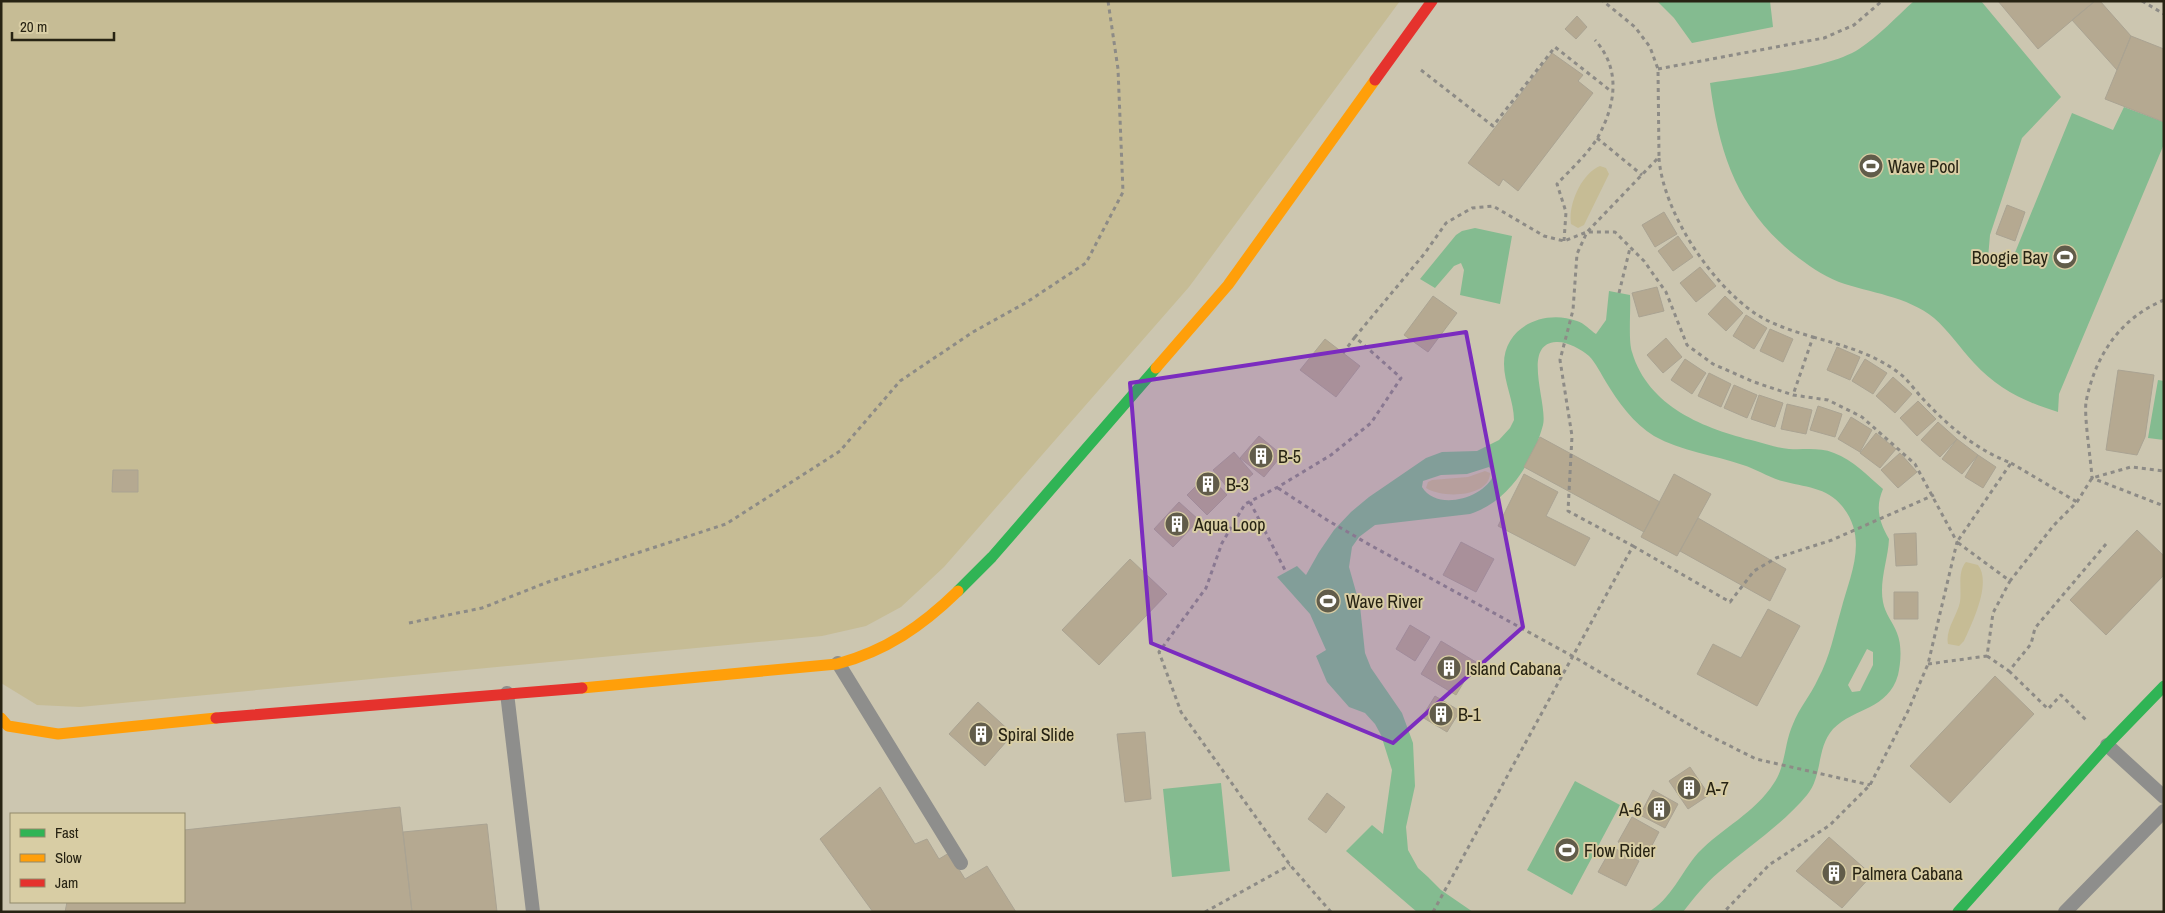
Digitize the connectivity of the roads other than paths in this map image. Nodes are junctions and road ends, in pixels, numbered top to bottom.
1 (1432, 1) edge
2 (838, 663) junction
3 (2164, 686) edge
4 (507, 693) junction
5 (1, 718) edge
6 (2107, 745) junction
7 (2164, 796) edge
8 (2164, 811) edge
9 (961, 863) dead end
10 (533, 912) edge
11 (1958, 912) edge
12 (2065, 912) edge

1 - 2 street
2 - 4 street
2 - 9 lane
3 - 6 street
4 - 5 street
4 - 10 lane
6 - 7 lane
6 - 11 street
8 - 12 lane

